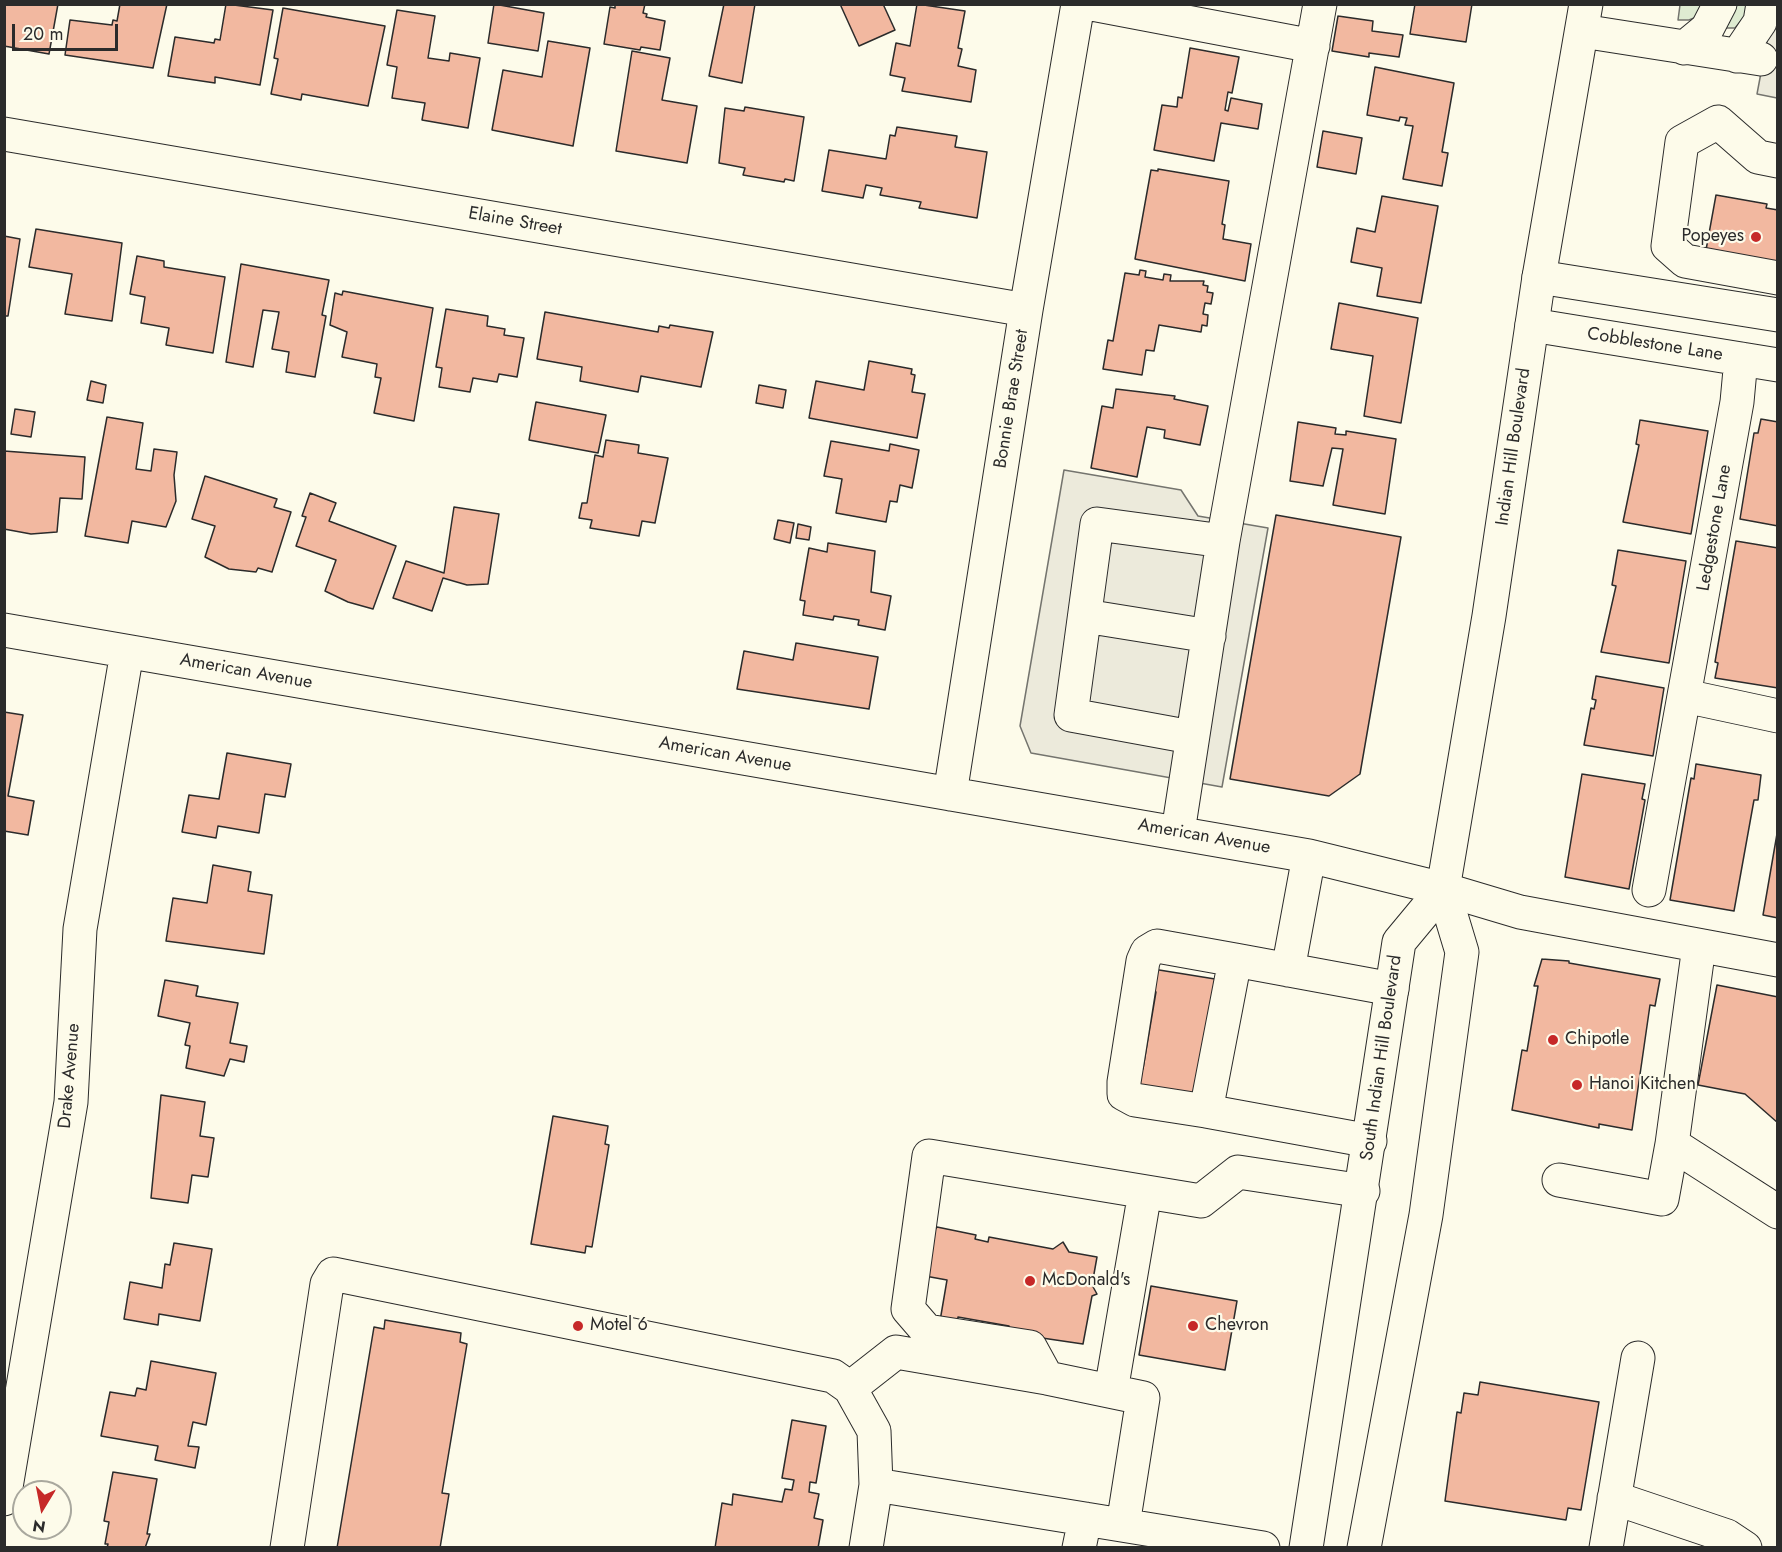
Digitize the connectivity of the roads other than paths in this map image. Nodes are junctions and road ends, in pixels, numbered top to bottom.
1 (1078, 4) edge
2 (1092, 4) edge
3 (1320, 4) edge
4 (1720, 4) edge
5 (1763, 4) edge
6 (1584, 18) edge
7 (1313, 46) junction
8 (1684, 48) junction
9 (4, 134) edge
10 (1778, 161) edge
11 (1539, 277) junction
12 (1778, 278) edge
13 (1026, 310) junction
14 (1778, 315) edge
15 (1532, 325) junction
16 (1741, 359) junction
17 (1778, 365) edge
18 (1223, 541) junction
19 (1084, 616) junction
20 (4, 630) edge
21 (1209, 636) junction
22 (127, 652) junction
23 (1685, 696) junction
24 (1778, 716) edge
25 (1191, 737) junction
26 (950, 794) junction
27 (1178, 832) junction
28 (1308, 856) junction
29 (1443, 889) junction
30 (1649, 890) dead end
31 (1699, 946) junction
32 (1234, 960) junction
33 (1778, 960) edge
34 (1288, 970) junction
35 (1392, 989) junction
36 (1206, 1111) junction
37 (1370, 1141) junction
38 (1672, 1144) junction
39 (1559, 1180) dead end
40 (1362, 1191) junction
41 (1145, 1192) junction
42 (1778, 1212) edge
43 (1638, 1358) dead end
44 (1047, 1378) junction
45 (850, 1388) junction
46 (1111, 1391) junction
47 (876, 1485) junction
48 (1614, 1498) junction
49 (4, 1499) edge
50 (1123, 1525) junction
51 (1082, 1533) edge
52 (287, 1548) edge
53 (866, 1548) edge
54 (1263, 1548) edge
55 (1306, 1548) edge
56 (1364, 1548) edge
57 (1606, 1548) edge
58 (1745, 1548) edge

1 - 13 street, Bonnie Brae Street
2 - 7 street
3 - 7 street
4 - 8 street
5 - 8 street
6 - 8 street
6 - 11 street, Indian Hill Boulevard
7 - 18 street
9 - 13 street, Elaine Street
10 - 12 street
11 - 14 street
11 - 15 street, Indian Hill Boulevard
13 - 26 street, Bonnie Brae Street
15 - 16 street, Cobblestone Lane
15 - 29 street, Indian Hill Boulevard
16 - 17 street, Cobblestone Lane
16 - 23 street, Ledgestone Lane
18 - 19 street
18 - 21 street
19 - 21 street
19 - 25 street
20 - 22 street, American Avenue
21 - 25 street
22 - 26 street, American Avenue
22 - 49 street, Drake Avenue
23 - 24 street
23 - 30 street, Ledgestone Lane
25 - 27 street
26 - 27 street, American Avenue
27 - 28 street, American Avenue
28 - 29 street, American Avenue
28 - 34 street
29 - 31 street, American Avenue
29 - 35 street, South Indian Hill Boulevard
29 - 56 street
31 - 33 street, American Avenue
31 - 38 street
32 - 34 street
32 - 36 street
32 - 36 street
34 - 35 street
35 - 37 street, South Indian Hill Boulevard
36 - 37 street
37 - 40 street, South Indian Hill Boulevard
38 - 39 street
38 - 42 street
40 - 41 street
40 - 55 street, South Indian Hill Boulevard
41 - 44 street
41 - 46 street
43 - 48 street
44 - 45 street
44 - 46 street
45 - 47 street
45 - 52 street
46 - 50 street
47 - 51 street
47 - 53 street
48 - 57 street
48 - 58 street
50 - 51 street
50 - 54 street

